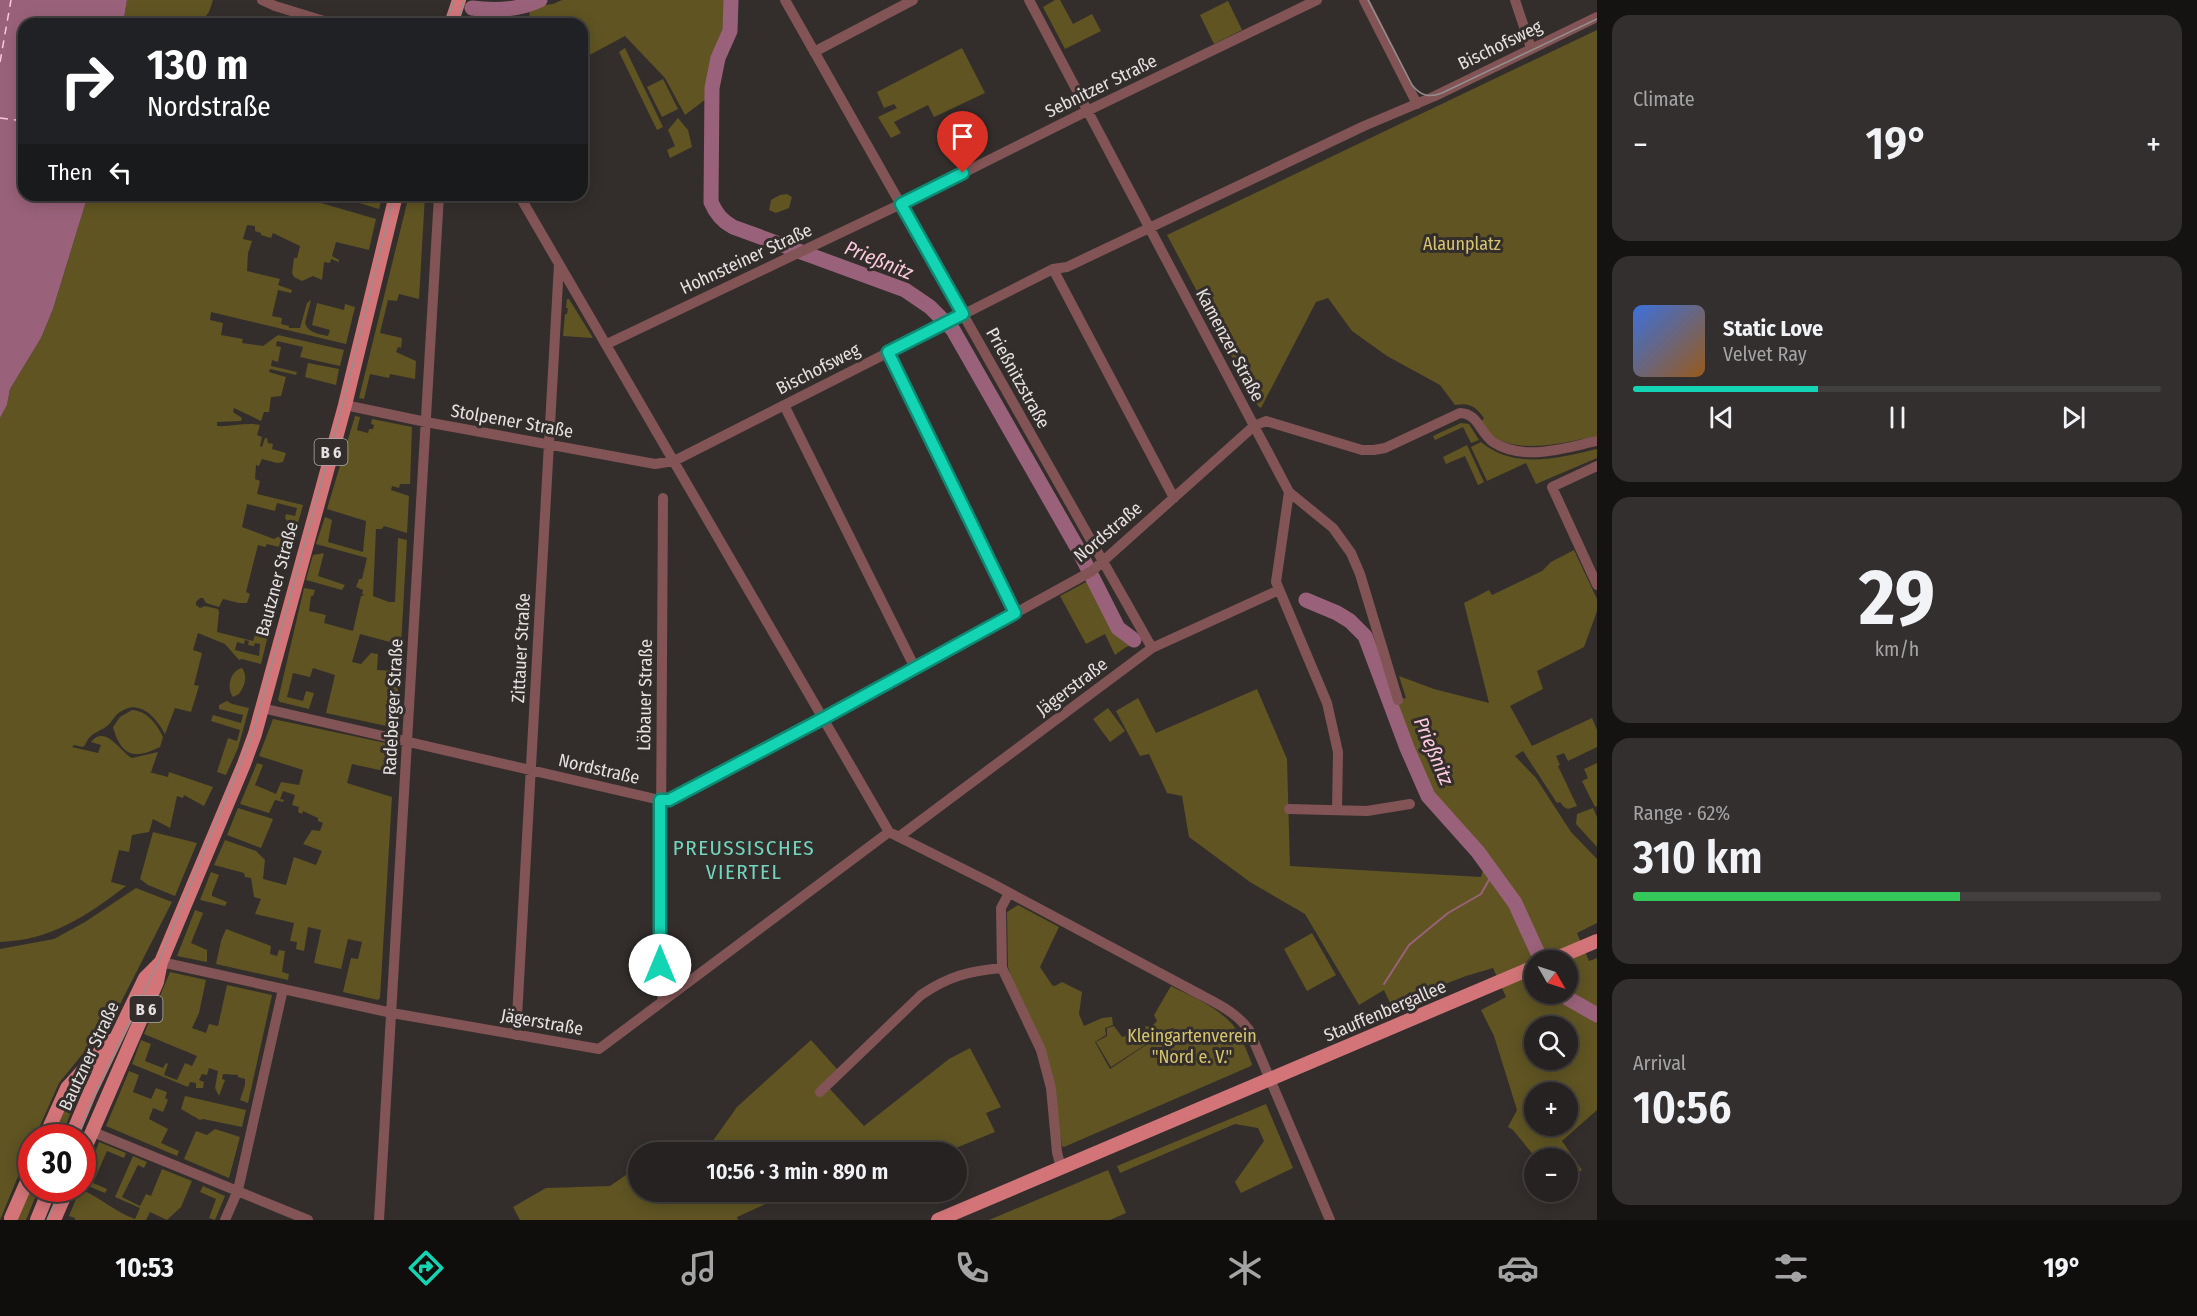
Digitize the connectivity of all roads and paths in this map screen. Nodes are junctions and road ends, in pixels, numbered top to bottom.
1 (262, 0) edge
2 (459, 0) edge
3 (785, 0) edge
4 (1029, 0) edge
5 (1317, 0) edge
6 (1364, 0) edge
7 (1515, 0) edge
8 (909, 1) edge
9 (1597, 17) edge
10 (314, 18) edge
11 (453, 18) edge
12 (1531, 48) junction
13 (814, 52) junction
14 (1417, 104) junction
15 (1087, 111) junction
16 (395, 201) edge
17 (439, 201) edge
18 (523, 201) edge
19 (901, 204) junction
20 (1150, 229) junction
21 (560, 264) junction
22 (1053, 269) junction
23 (963, 314) junction
24 (607, 344) junction
25 (888, 352) junction
26 (345, 405) junction
27 (784, 405) junction
28 (426, 422) junction
29 (1254, 426) junction
30 (1597, 441) edge
31 (549, 444) junction
32 (674, 461) junction
33 (1597, 466) edge
34 (1289, 492) junction
35 (663, 498) dead end
36 (1174, 498) junction
37 (1102, 562) junction
38 (1597, 585) edge
39 (1279, 590) junction
40 (1015, 613) junction
41 (1152, 648) junction
42 (915, 668) junction
43 (1398, 700) dead end
44 (262, 708) junction
45 (824, 718) junction
46 (408, 741) junction
47 (531, 770) junction
48 (660, 800) junction
49 (1410, 804) dead end
50 (1289, 809) dead end
51 (1337, 810) junction
52 (889, 832) junction
53 (900, 836) junction
54 (1009, 893) junction
55 (1595, 942) edge
56 (1576, 950) edge
57 (161, 962) junction
58 (1002, 968) junction
59 (1524, 971) edge
60 (283, 989) junction
61 (663, 1001) junction
62 (392, 1013) junction
63 (119, 1030) junction
64 (516, 1035) junction
65 (1270, 1079) junction
66 (90, 1092) junction
67 (820, 1092) dead end
68 (64, 1094) junction
69 (101, 1113) junction
70 (51, 1124) edge
71 (77, 1124) edge
72 (96, 1125) edge
73 (96, 1133) edge
74 (1061, 1168) junction
75 (238, 1190) junction
76 (18, 1202) edge
77 (44, 1202) edge
78 (62, 1202) edge
79 (11, 1218) dead end
80 (37, 1220) edge
81 (54, 1220) edge
82 (225, 1220) edge
83 (308, 1220) edge
84 (379, 1220) edge
85 (938, 1220) edge
86 (1329, 1220) edge

1 - 10 street
2 - 11 main road
3 - 13 street, Prießnitzstraße
4 - 15 street, Kamenzer Straße
5 - 15 street, Sebnitzer Straße
6 - 14 street
7 - 12 street
8 - 13 street
9 - 12 street, Bischofsweg
12 - 14 street, Bischofsweg
13 - 19 street, Prießnitzstraße
14 - 20 street, Bischofsweg
15 - 19 street, Sebnitzer Straße
15 - 20 street, Kamenzer Straße
16 - 26 main road, Bautzner Straße / B 6
17 - 28 street, Radeberger Straße
18 - 21 street
19 - 23 street, Prießnitzstraße
19 - 24 street, Hohnsteiner Straße
20 - 22 street, Bischofsweg
20 - 29 street, Kamenzer Straße
21 - 24 street
21 - 31 street, Zittauer Straße
22 - 23 street, Bischofsweg
22 - 36 street
23 - 25 street, Bischofsweg
23 - 37 street, Prießnitzstraße
24 - 32 street
25 - 27 street, Bischofsweg
25 - 40 street
26 - 28 street, Stolpener Straße
26 - 44 main road, Bautzner Straße / B 6
27 - 32 street, Bischofsweg
27 - 42 street
28 - 31 street, Stolpener Straße
28 - 46 street, Radeberger Straße
29 - 30 street
29 - 34 street, Kamenzer Straße
29 - 36 street, Nordstraße
31 - 32 street, Stolpener Straße
31 - 47 street, Zittauer Straße
32 - 45 street
33 - 38 street
34 - 39 street
34 - 43 street
35 - 48 street, Löbauer Straße
36 - 37 street, Nordstraße
37 - 40 street, Nordstraße
37 - 41 street, Prießnitzstraße
39 - 41 street, Jägerstraße
39 - 51 street
40 - 42 street, Nordstraße
41 - 53 street, Jägerstraße
42 - 45 street, Nordstraße
44 - 46 street, Nordstraße
44 - 57 main road, Bautzner Straße / B 6
45 - 48 street, Nordstraße
45 - 52 street
46 - 47 street, Nordstraße
46 - 62 street, Radeberger Straße
47 - 48 street, Nordstraße
47 - 64 street, Zittauer Straße
48 - 61 street, Löbauer Straße
49 - 51 street
50 - 51 street
52 - 53 street
52 - 61 street, Jägerstraße
53 - 54 street
54 - 58 street
54 - 65 street
55 - 56 main road
57 - 60 street, Jägerstraße
57 - 63 main road, Bautzner Straße / B 6
57 - 69 main road, Bautzner Straße / B 6
58 - 67 street
58 - 74 street
59 - 65 main road, Stauffenbergallee
60 - 62 street, Jägerstraße
60 - 75 street
61 - 64 street, Jägerstraße
62 - 64 street, Jägerstraße
62 - 84 street, Radeberger Straße
63 - 66 main road, Bautzner Straße / B 6
63 - 68 main road
65 - 74 main road, Stauffenbergallee
65 - 86 street
66 - 68 main road
66 - 69 main road
66 - 71 main road, Bautzner Straße / B 6
68 - 70 main road
69 - 72 main road, Bautzner Straße / B 6
73 - 75 street
74 - 85 main road, Stauffenbergallee
75 - 82 street
75 - 83 street
76 - 79 main road
77 - 80 main road
78 - 81 main road

